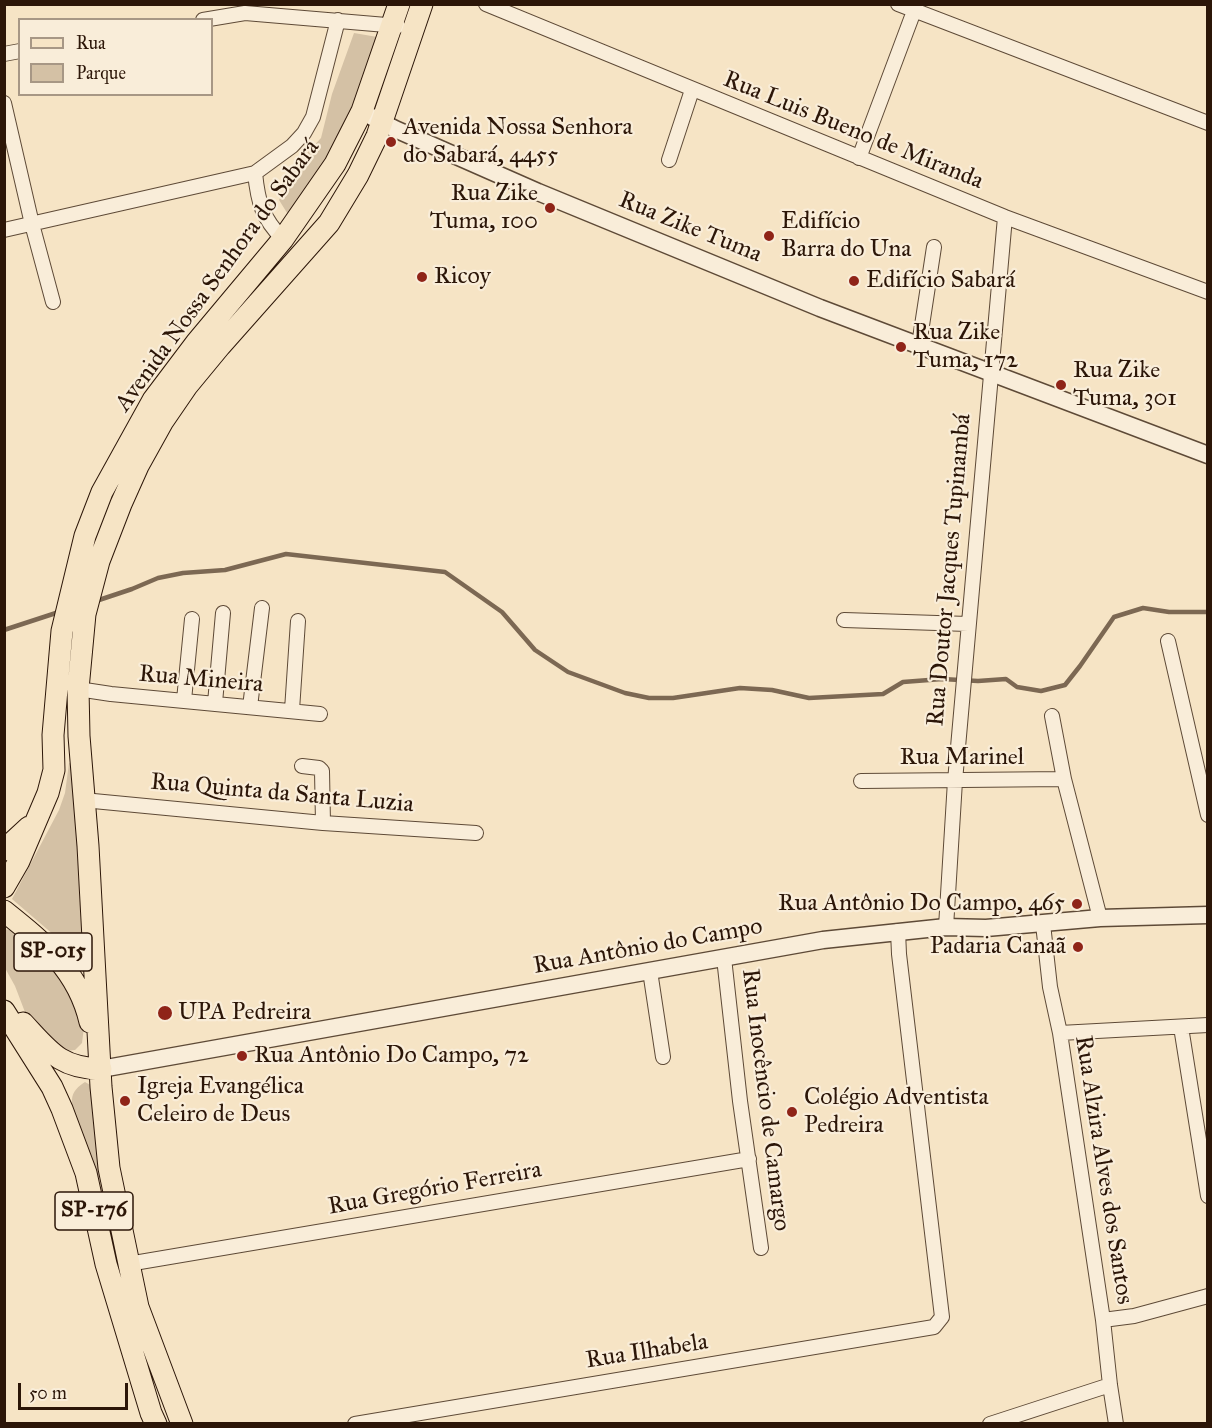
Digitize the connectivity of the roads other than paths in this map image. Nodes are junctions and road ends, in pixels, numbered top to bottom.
1 (399, 4) edge
2 (422, 4) edge
3 (486, 4) edge
4 (898, 4) edge
5 (914, 11) junction
6 (213, 19) edge
7 (338, 20) junction
8 (403, 26) junction
9 (692, 90) junction
10 (4, 103) edge
11 (362, 111) junction
12 (382, 122) junction
13 (1208, 123) edge
14 (859, 158) junction
15 (669, 160) dead end
16 (255, 172) junction
17 (1005, 217) junction
18 (32, 224) junction
19 (4, 230) edge
20 (283, 239) junction
21 (934, 247) dead end
22 (1208, 292) edge
23 (53, 302) dead end
24 (920, 345) junction
25 (990, 373) junction
26 (1208, 455) edge
27 (262, 608) dead end
28 (223, 613) dead end
29 (192, 619) dead end
30 (844, 620) dead end
31 (298, 621) dead end
32 (968, 624) junction
33 (1168, 641) dead end
34 (78, 689) junction
35 (184, 700) junction
36 (215, 703) junction
37 (250, 707) junction
38 (292, 710) junction
39 (320, 714) dead end
40 (1052, 716) dead end
41 (302, 766) dead end
42 (1064, 779) junction
43 (861, 781) dead end
44 (955, 781) junction
45 (83, 800) junction
46 (1208, 815) edge
47 (38, 818) junction
48 (323, 823) junction
49 (476, 833) dead end
50 (4, 850) edge
51 (4, 887) edge
52 (4, 911) edge
53 (1208, 915) edge
54 (1100, 918) junction
55 (1043, 924) junction
56 (946, 927) junction
57 (898, 931) junction
58 (724, 958) junction
59 (650, 971) junction
60 (4, 1003) edge
61 (4, 1011) edge
62 (1208, 1025) edge
63 (1181, 1027) junction
64 (1060, 1033) junction
65 (663, 1057) dead end
66 (101, 1070) junction
67 (749, 1159) junction
68 (1208, 1196) edge
69 (761, 1248) dead end
70 (128, 1264) junction
71 (1208, 1296) edge
72 (1103, 1320) junction
73 (1110, 1385) junction
74 (153, 1420) edge
75 (1007, 1420) edge
76 (182, 1424) edge
77 (355, 1424) edge
78 (990, 1424) edge
79 (1116, 1424) edge

1 - 8 main road, Avenida Nossa Senhora do Sabará
2 - 8 main road, Avenida Nossa Senhora do Sabará
3 - 9 street, Rua Luis Bueno de Miranda
4 - 5 street
5 - 13 street
5 - 14 street
6 - 7 street
7 - 8 street
7 - 16 street
8 - 11 main road, Avenida Nossa Senhora do Sabará
8 - 12 main road, Avenida Nossa Senhora do Sabará
9 - 14 street, Rua Luis Bueno de Miranda
9 - 15 street
10 - 18 street
11 - 12 street, Rua Zike Tuma
11 - 20 main road, Avenida Nossa Senhora do Sabará
12 - 24 street, Rua Zike Tuma
12 - 34 main road, Avenida Nossa Senhora do Sabará
14 - 17 street, Rua Luis Bueno de Miranda
16 - 18 street
16 - 20 street
17 - 22 street, Rua Luis Bueno de Miranda
17 - 25 street, Rua Doutor Jacques Tupinambá
18 - 19 street
18 - 23 street
20 - 47 main road, Avenida Nossa Senhora do Sabará
21 - 24 street
24 - 25 street, Rua Zike Tuma
25 - 26 street, Rua Zike Tuma
25 - 32 street, Rua Doutor Jacques Tupinambá
27 - 37 street
28 - 36 street
29 - 35 street
30 - 32 street
31 - 38 street
32 - 44 street, Rua Doutor Jacques Tupinambá
33 - 46 street
34 - 35 street, Rua Mineira
34 - 45 main road, Avenida Nossa Senhora do Sabará
35 - 36 street, Rua Mineira
36 - 37 street, Rua Mineira
37 - 38 street, Rua Mineira
38 - 39 street, Rua Mineira
40 - 42 street
41 - 48 street
42 - 44 street, Rua Marinel
42 - 54 street
43 - 44 street, Rua Marinel
44 - 56 street, Rua Doutor Jacques Tupinambá
45 - 48 street, Rua Quinta da Santa Luzia
45 - 66 main road, Avenida Nossa Senhora do Sabará
47 - 50 main road
47 - 51 main road, Avenida Nossa Senhora do Sabará
48 - 49 street, Rua Quinta da Santa Luzia
52 - 66 main road, SP-015
53 - 54 street, Rua Antônio do Campo
54 - 55 street, Rua Antônio do Campo
55 - 56 street, Rua Antônio do Campo
55 - 64 street, Rua Alzira Alves dos Santos
56 - 57 street, Rua Antônio do Campo
57 - 58 street, Rua Antônio do Campo
57 - 77 street, Rua Ilhabela
58 - 59 street, Rua Antônio do Campo
58 - 67 street, Rua Inocêncio de Camargo
59 - 65 street
59 - 66 street, Rua Antônio do Campo
60 - 66 main road, SP-015
61 - 74 main road, SP-176
62 - 63 street
63 - 64 street
63 - 68 street
64 - 72 street, Rua Alzira Alves dos Santos
66 - 70 main road, SP-176
67 - 69 street, Rua Inocêncio de Camargo
67 - 70 street, Rua Gregório Ferreira
70 - 76 main road, SP-176
71 - 72 street
72 - 73 street, Rua Alzira Alves dos Santos
73 - 75 street
73 - 79 street, Rua Alzira Alves dos Santos
75 - 78 street

